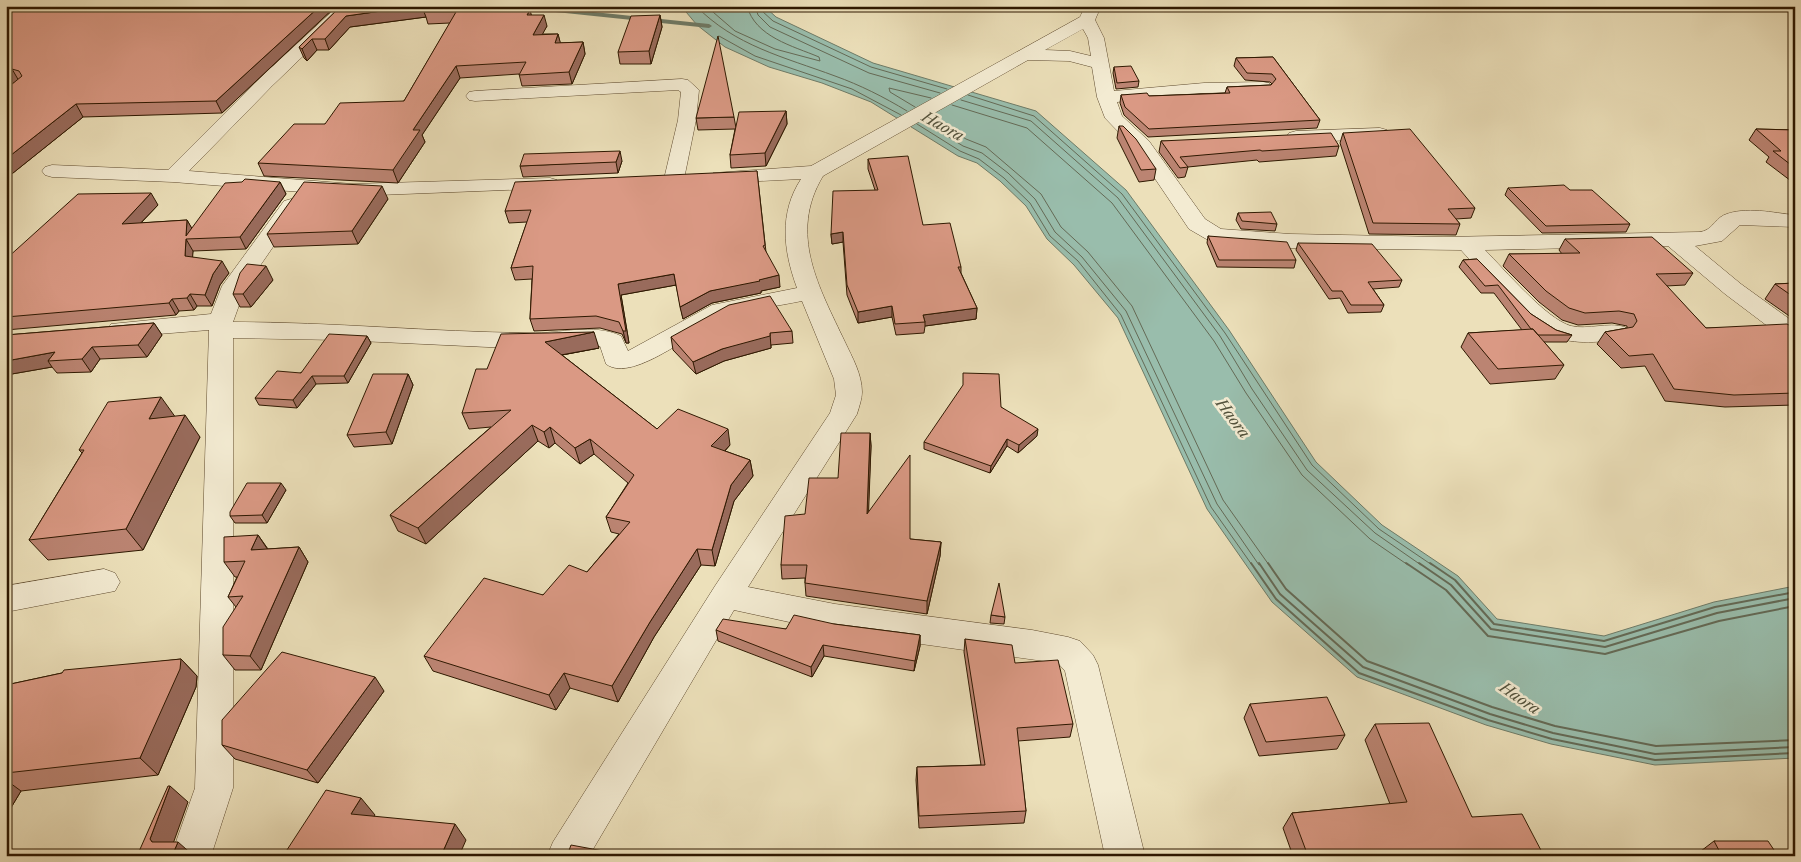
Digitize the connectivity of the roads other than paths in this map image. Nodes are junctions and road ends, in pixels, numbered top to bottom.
1 (347, 6) edge
2 (1090, 13) edge
3 (1020, 57) junction
4 (1099, 64) junction
5 (1263, 87) edge
6 (475, 96) dead end
7 (1106, 97) junction
8 (1399, 133) edge
9 (1282, 137) edge
10 (52, 171) dead end
11 (815, 172) junction
12 (173, 176) junction
13 (568, 184) edge
14 (303, 187) junction
15 (1795, 221) edge
16 (1673, 239) junction
17 (1466, 243) junction
18 (810, 292) junction
19 (221, 326) junction
20 (94, 331) edge
21 (1616, 332) edge
22 (1795, 335) edge
23 (104, 582) dead end
24 (726, 595) junction
25 (6, 599) edge
26 (191, 856) edge
27 (567, 856) edge
28 (1126, 856) edge

1 - 12 street
2 - 3 street
2 - 4 street
3 - 4 street
3 - 11 street
4 - 7 street
5 - 7 street
6 - 11 street
7 - 17 street
8 - 9 street
10 - 12 street
11 - 18 street
12 - 14 street
13 - 14 street
14 - 19 street
15 - 16 street
16 - 17 street
16 - 22 street
17 - 21 street
18 - 19 street
18 - 24 street
19 - 20 street
19 - 26 street
23 - 25 street
24 - 27 street
24 - 28 street

